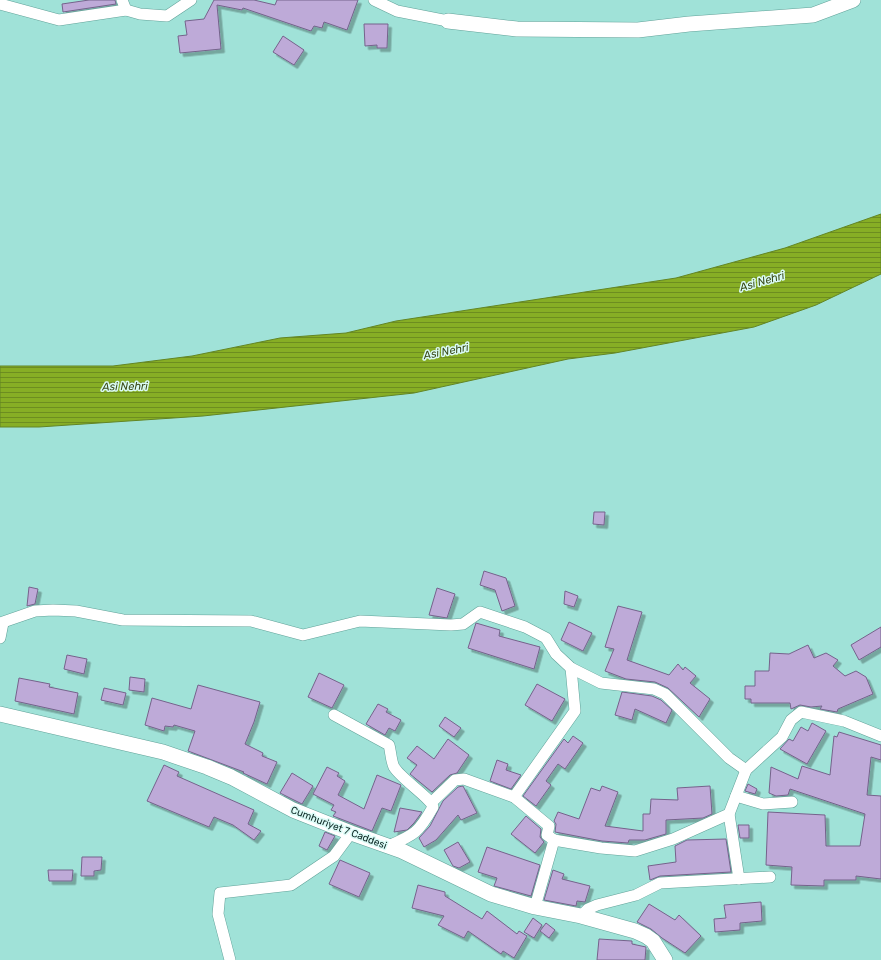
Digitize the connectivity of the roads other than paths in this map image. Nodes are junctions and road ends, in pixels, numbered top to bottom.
1 (191, 0) edge
2 (374, 0) edge
3 (853, 0) edge
4 (0, 4) edge
5 (124, 5) edge
6 (448, 21) joint
7 (2, 623) edge
8 (0, 638) edge
9 (571, 668) junction
10 (0, 714) edge
11 (334, 715) dead end
12 (881, 736) edge
13 (746, 770) junction
14 (736, 796) junction
15 (514, 797) junction
16 (432, 802) junction
17 (792, 802) dead end
18 (729, 814) junction
19 (351, 834) junction
20 (554, 840) junction
21 (388, 846) junction
22 (770, 877) dead end
23 (739, 879) junction
24 (535, 907) junction
25 (581, 916) junction
26 (230, 960) edge
27 (665, 960) edge

1 - 5 street
2 - 6 street
3 - 6 main road
4 - 5 street
7 - 8 street
7 - 9 street
9 - 13 street
9 - 15 street
10 - 19 main road, Cumhuriyet 7 Caddesi
11 - 16 street
12 - 13 street
13 - 14 street
14 - 17 street
14 - 18 street
15 - 16 street
15 - 20 street
16 - 21 street
18 - 20 street
18 - 23 street
19 - 21 main road, Cumhuriyet 7 Caddesi
19 - 26 street
20 - 24 street
21 - 24 main road, Cumhuriyet 7 Caddesi
22 - 23 street
23 - 25 street
24 - 25 main road, Cumhuriyet 7 Caddesi
25 - 27 main road, Cumhuriyet 7 Caddesi

